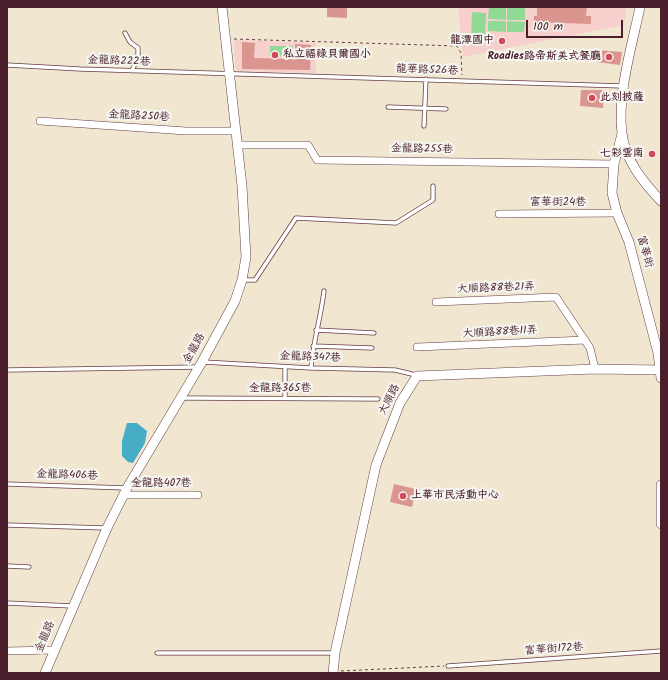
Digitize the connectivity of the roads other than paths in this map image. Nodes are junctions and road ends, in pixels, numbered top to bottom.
1 (222, 7) edge
2 (640, 7) edge
3 (125, 32) dead end
4 (7, 65) edge
5 (132, 71) junction
6 (230, 74) junction
7 (426, 80) junction
8 (624, 86) junction
9 (388, 107) dead end
10 (425, 109) junction
11 (446, 109) dead end
12 (40, 121) dead end
13 (424, 126) dead end
14 (236, 130) junction
15 (622, 134) junction
16 (238, 145) junction
17 (614, 164) junction
18 (434, 186) dead end
19 (661, 200) edge
20 (617, 213) junction
21 (499, 214) dead end
22 (242, 280) junction
23 (324, 291) dead end
24 (436, 302) dead end
25 (316, 330) junction
26 (374, 333) dead end
27 (585, 340) junction
28 (313, 346) junction
29 (372, 348) dead end
30 (417, 348) dead end
31 (200, 365) junction
32 (285, 366) junction
33 (311, 368) junction
34 (595, 369) junction
35 (7, 370) edge
36 (660, 373) edge
37 (417, 376) junction
38 (286, 397) junction
39 (181, 398) junction
40 (378, 399) dead end
41 (7, 484) edge
42 (661, 485) edge
43 (125, 491) junction
44 (198, 495) dead end
45 (661, 524) edge
46 (7, 525) edge
47 (107, 528) junction
48 (7, 566) edge
49 (29, 567) dead end
50 (7, 603) edge
51 (73, 606) junction
52 (7, 650) edge
53 (53, 650) junction
54 (661, 651) edge
55 (335, 653) junction
56 (157, 654) dead end
57 (448, 666) road end
58 (333, 672) edge
59 (45, 673) edge

1 - 6 street, 金龍路
2 - 8 street
3 - 5 lane
4 - 5 lane, 金龍路222巷
5 - 6 lane, 金龍路222巷
6 - 7 lane, 龍華路526巷
6 - 14 street, 金龍路
7 - 8 lane, 龍華路526巷
7 - 10 lane
8 - 15 street
9 - 10 lane
10 - 11 lane
10 - 13 lane
12 - 14 street, 金龍路250巷
14 - 16 street, 金龍路
15 - 17 street, 富華街
15 - 19 street
16 - 17 street, 金龍路255巷
16 - 22 street, 金龍路
17 - 20 street, 富華街
18 - 22 lane
20 - 21 street, 富華街24巷
20 - 36 street, 富華街
22 - 31 street, 金龍路
23 - 25 lane
24 - 27 street, 大順路88巷21弄
25 - 26 lane
25 - 28 lane
27 - 30 street, 大順路88巷11弄
27 - 34 street
28 - 29 lane
28 - 33 lane
31 - 32 lane, 金龍路347巷
31 - 35 lane, 金龍路347巷
31 - 39 street, 金龍路
32 - 33 lane, 金龍路347巷
32 - 38 lane
33 - 37 lane, 金龍路347巷
34 - 36 street
34 - 37 street
37 - 55 street, 大順路
38 - 39 lane, 金龍路365巷
38 - 40 lane, 金龍路365巷
39 - 43 street, 金龍路
41 - 43 lane, 金龍路406巷
42 - 45 street
43 - 44 street, 金龍路407巷
43 - 47 street, 金龍路
46 - 47 lane
47 - 51 street, 金龍路
48 - 49 lane
50 - 51 lane
51 - 53 street, 金龍路
52 - 53 street
53 - 59 street, 金龍路
54 - 57 lane, 富華街172巷
55 - 56 lane
55 - 58 street, 大順路

